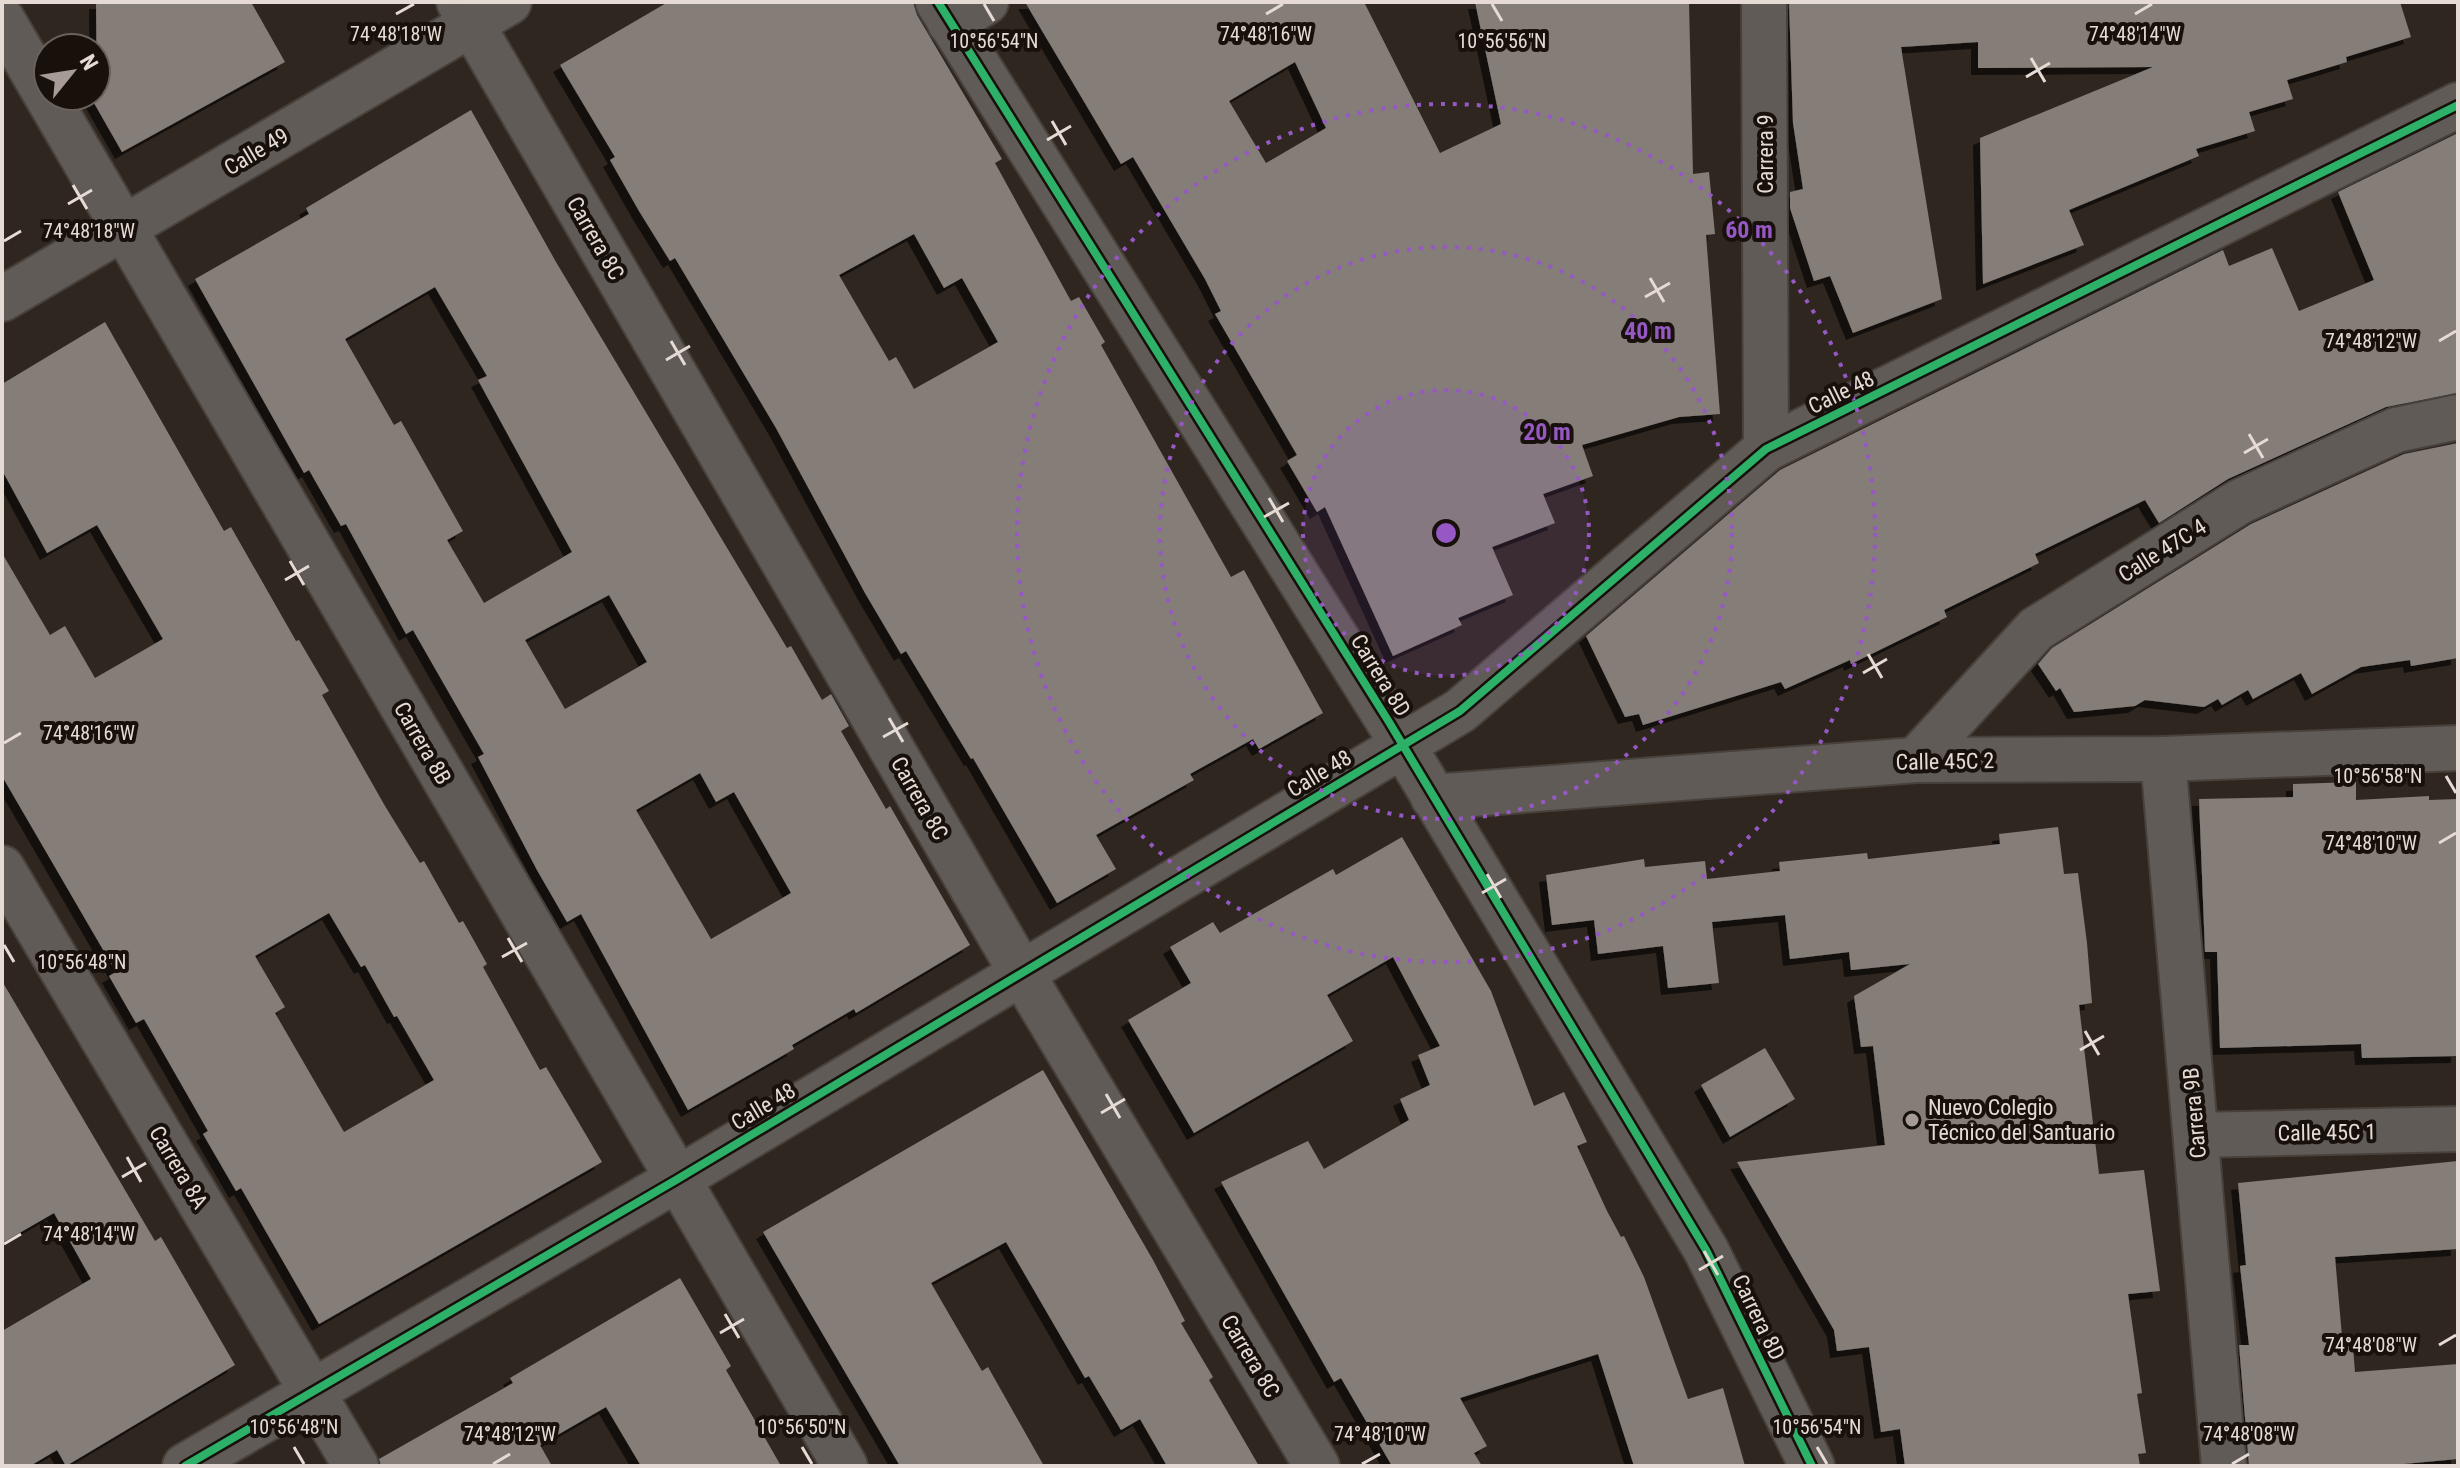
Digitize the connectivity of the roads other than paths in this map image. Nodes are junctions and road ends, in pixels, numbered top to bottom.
1 (509, 2) edge
2 (1764, 2) edge
3 (958, 9) edge
4 (465, 13) edge
5 (2, 19) edge
6 (2458, 105) edge
7 (124, 228) junction
8 (2, 299) edge
9 (2458, 417) edge
10 (1766, 449) junction
11 (1402, 744) junction
12 (2458, 748) edge
13 (2163, 759) junction
14 (1916, 760) junction
15 (1433, 797) junction
16 (2, 868) edge
17 (1021, 972) junction
18 (2458, 1129) edge
19 (2196, 1135) junction
20 (676, 1180) junction
21 (312, 1393) junction
22 (185, 1466) edge
23 (356, 1466) edge
24 (845, 1466) edge
25 (1317, 1466) edge
26 (1812, 1466) edge
27 (2224, 1466) edge

1 - 4 street, Calle 49
2 - 10 street, Carrera 9
3 - 11 street, Carrera 8D
4 - 7 street, Calle 49
4 - 17 street, Carrera 8C
5 - 7 street, Carrera 8B
6 - 10 street, Calle 48
7 - 8 street, Calle 49
7 - 20 street, Carrera 8B
9 - 14 street, Calle 47C 4
10 - 11 street, Calle 48
11 - 15 street, Carrera 8D
11 - 17 street, Calle 48
12 - 13 street, Calle 45C 2
13 - 14 street, Calle 45C 2
13 - 19 street, Carrera 9B
14 - 15 street, Calle 45C 2
15 - 26 street, Carrera 8D
16 - 21 street, Carrera 8A
17 - 20 street, Calle 48
17 - 25 street, Carrera 8C
18 - 19 street, Calle 45C 1
19 - 27 street, Carrera 9B
20 - 21 street, Calle 48
20 - 24 street, Carrera 8B
21 - 22 street, Calle 48
21 - 23 street, Carrera 8A

